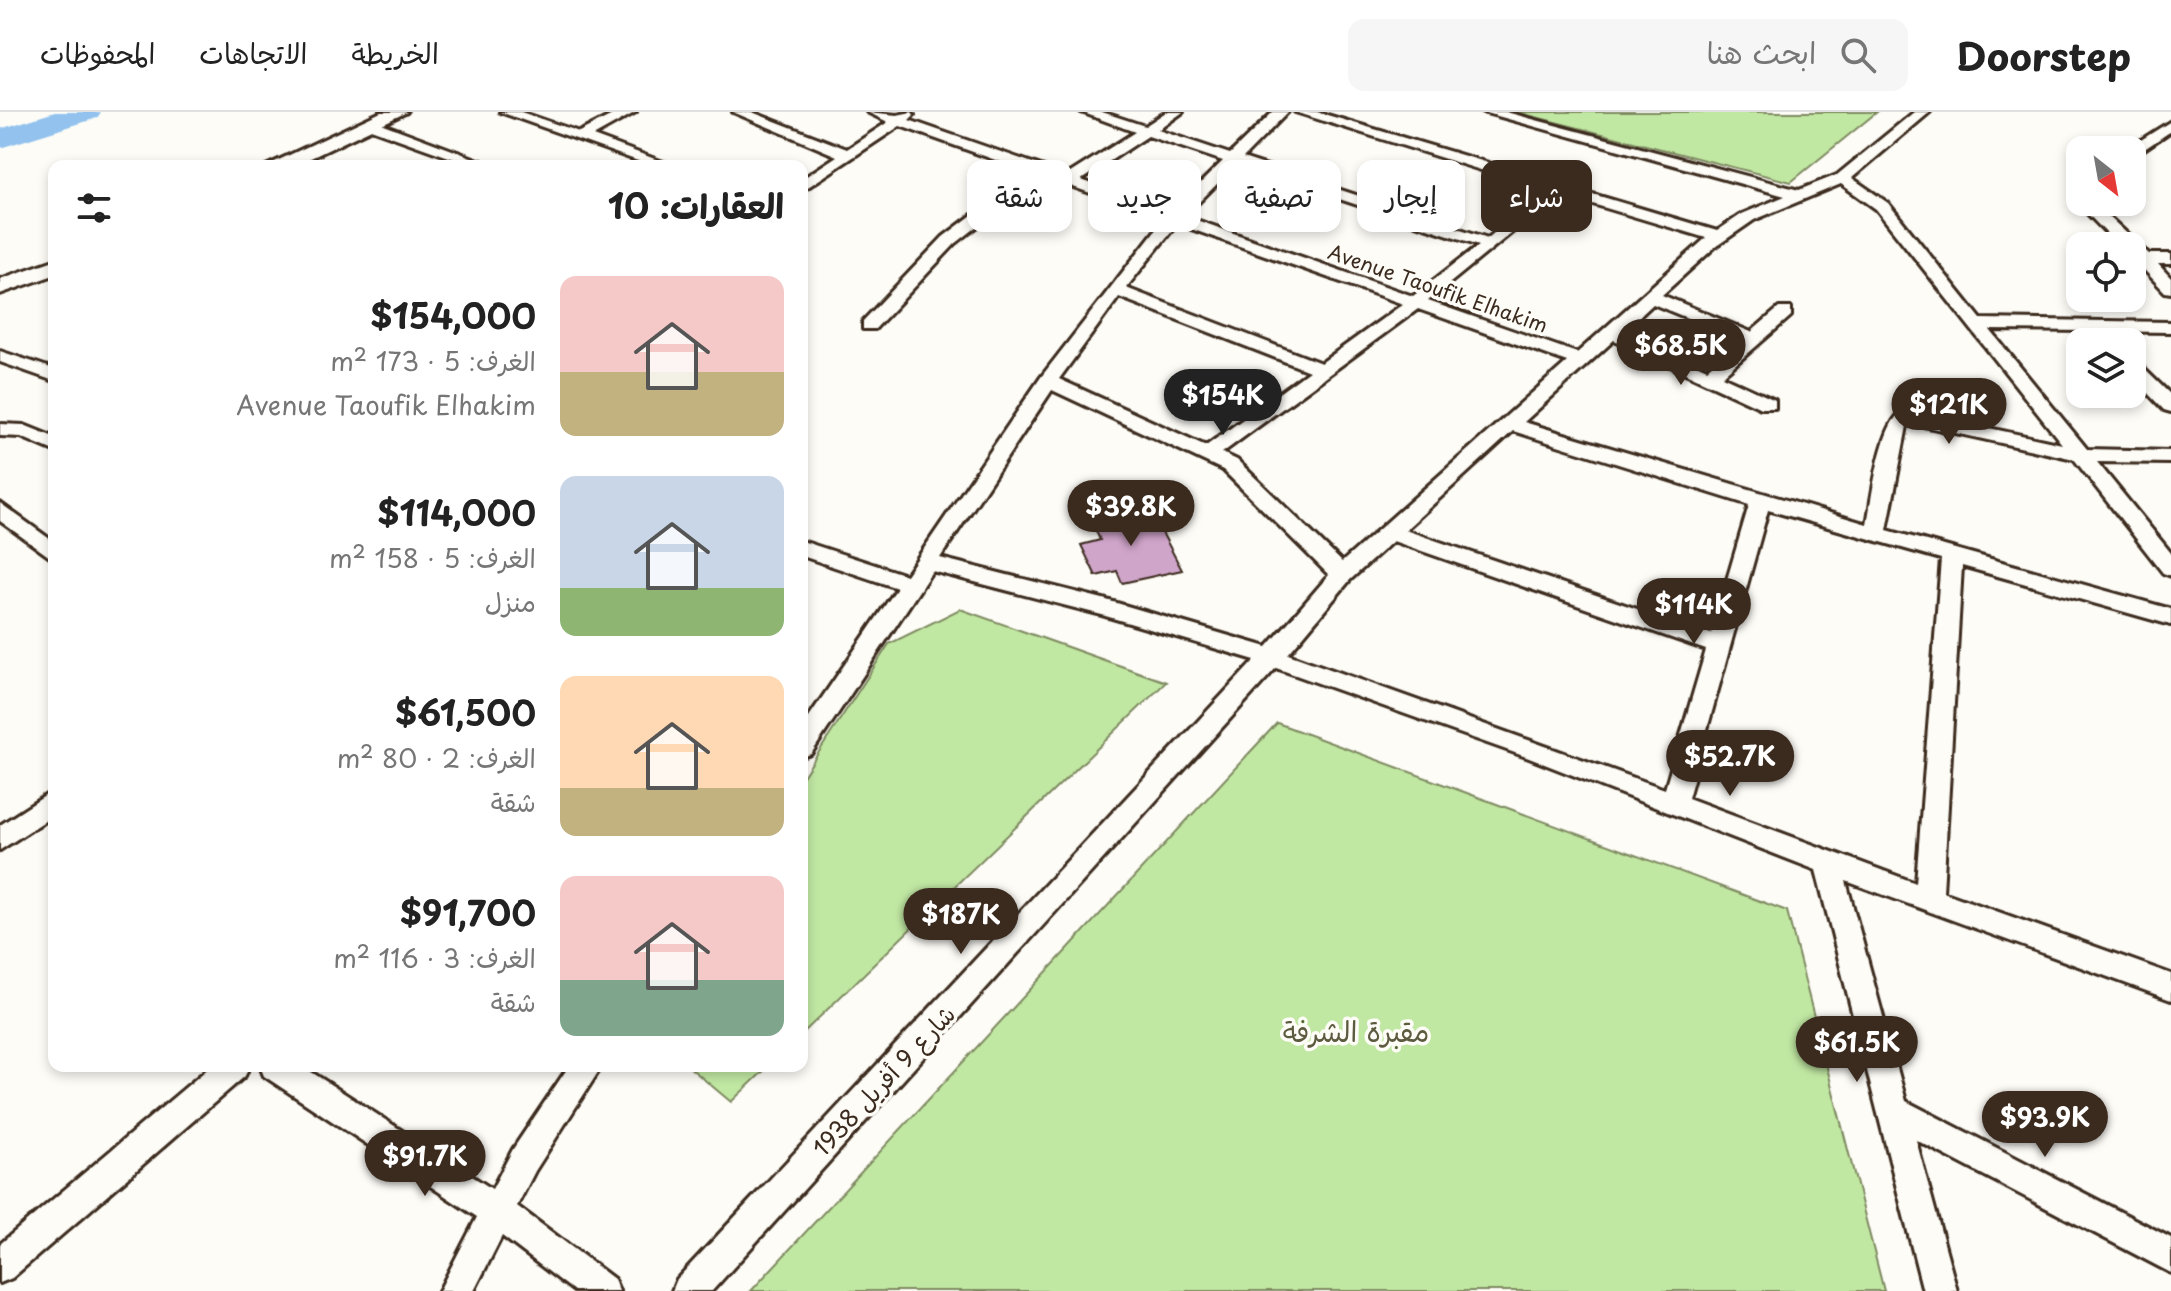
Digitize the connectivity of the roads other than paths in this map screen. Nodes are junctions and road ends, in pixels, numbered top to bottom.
1 (397, 112) edge
2 (507, 112) edge
3 (629, 112) edge
4 (740, 112) edge
5 (874, 112) edge
6 (1088, 112) edge
7 (1176, 112) edge
8 (1281, 112) edge
9 (1302, 112) edge
10 (1490, 112) edge
11 (1923, 112) edge
12 (905, 116) edge
13 (370, 124) junction
14 (2171, 125) edge
15 (1146, 131) junction
16 (580, 137) junction
17 (2146, 142) edge
18 (846, 154) junction
19 (290, 160) edge
20 (471, 160) edge
21 (649, 160) edge
22 (1016, 160) edge
23 (1231, 160) joint
24 (1481, 165) edge
25 (1217, 174) edge
26 (1072, 178) edge
27 (1842, 178) junction
28 (808, 182) edge
29 (1201, 191) edge
30 (1799, 195) junction
31 (1341, 196) edge
32 (1592, 199) edge
33 (2098, 216) edge
34 (967, 223) edge
35 (1201, 228) edge
36 (1163, 232) edge
37 (1505, 232) edge
38 (2115, 232) edge
39 (1719, 237) junction
40 (1491, 244) junction
41 (2146, 254) edge
42 (2171, 259) edge
43 (2146, 263) edge
44 (48, 269) edge
45 (1, 287) edge
46 (2171, 288) edge
47 (1116, 290) junction
48 (1651, 297) junction
49 (1414, 303) junction
50 (1785, 312) dead end
51 (1975, 324) junction
52 (869, 325) dead end
53 (2091, 326) joint
54 (2171, 327) edge
55 (1612, 332) junction
56 (1753, 339) junction
57 (0, 356) edge
58 (1579, 360) junction
59 (1322, 370) junction
60 (48, 373) edge
61 (1709, 377) junction
62 (1048, 381) junction
63 (2146, 381) edge
64 (1768, 404) dead end
65 (2171, 406) edge
66 (1511, 424) junction
67 (0, 430) edge
68 (48, 442) edge
69 (1208, 454) junction
70 (2082, 455) junction
71 (2171, 457) edge
72 (1760, 501) junction
73 (0, 510) edge
74 (1876, 531) junction
75 (1390, 532) junction
76 (48, 548) edge
77 (808, 550) edge
78 (1952, 553) junction
79 (926, 562) junction
80 (2171, 568) edge
81 (1342, 575) junction
82 (911, 585) junction
83 (2171, 617) edge
84 (1719, 646) junction
85 (1272, 657) junction
86 (808, 738) edge
87 (1674, 803) junction
88 (48, 805) edge
89 (0, 839) edge
90 (1828, 863) junction
91 (1929, 897) junction
92 (2171, 987) edge
93 (227, 1072) edge
94 (284, 1072) edge
95 (583, 1072) edge
96 (1893, 1111) junction
97 (497, 1211) junction
98 (2171, 1256) edge
99 (0, 1266) edge
100 (456, 1291) edge
101 (602, 1291) edge
102 (689, 1291) edge
103 (1940, 1291) edge

1 - 13 main road
2 - 16 street
3 - 16 street
4 - 18 street
5 - 12 street, Avenue Taoufik Elhakim
6 - 15 street
7 - 15 street
8 - 23 street
9 - 24 street
10 - 30 street
11 - 27 street, شارع 9 أفريل 1938
12 - 18 street
12 - 22 street, Avenue Taoufik Elhakim
13 - 19 main road
13 - 20 street
14 - 17 street
15 - 23 street
15 - 26 street
16 - 21 street
18 - 28 street
25 - 29 street
27 - 30 street, شارع 9 أفريل 1938
27 - 51 street
30 - 39 street, شارع 9 أفريل 1938
31 - 40 street
32 - 39 street
33 - 38 street
34 - 52 street
35 - 49 street, Avenue Taoufik Elhakim
36 - 47 street
37 - 40 street
39 - 48 street, شارع 9 أفريل 1938
40 - 49 street
41 - 42 street
43 - 46 street
44 - 45 main road
47 - 59 street
47 - 62 street
48 - 55 street, شارع 9 أفريل 1938
48 - 56 street
49 - 58 street, Avenue Taoufik Elhakim
49 - 59 street
50 - 56 street
51 - 53 street
51 - 70 street
53 - 54 street
55 - 58 street, شارع 9 أفريل 1938
55 - 61 street
56 - 61 street
57 - 60 street
58 - 66 street, شارع 9 أفريل 1938
59 - 69 street
61 - 64 street
62 - 69 street
62 - 79 street
63 - 65 street
66 - 72 street
66 - 75 street, شارع 9 أفريل 1938
67 - 68 street
69 - 81 street
70 - 71 street
70 - 74 street
70 - 80 street
72 - 74 street
72 - 84 street
73 - 76 street
74 - 78 street
75 - 81 street, شارع 9 أفريل 1938
75 - 84 street
77 - 82 street
78 - 83 street
78 - 91 street
79 - 82 street
79 - 85 street
81 - 85 street, شارع 9 أفريل 1938
82 - 86 street
84 - 87 street
85 - 87 street
85 - 102 street, شارع 9 أفريل 1938
87 - 90 street
88 - 89 street
90 - 91 street
90 - 96 street
91 - 92 street
93 - 99 street
94 - 97 street
95 - 97 street
96 - 98 street
96 - 103 street
97 - 100 street
97 - 101 street

